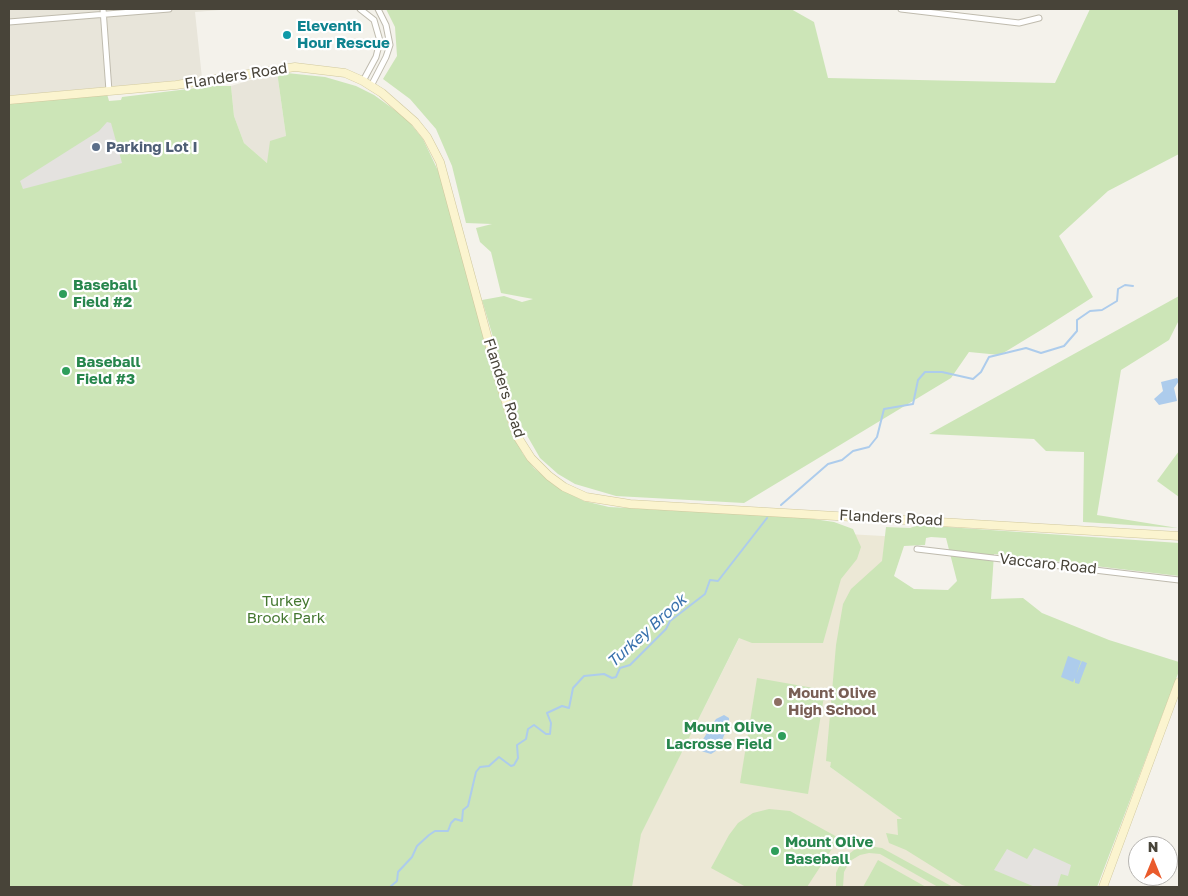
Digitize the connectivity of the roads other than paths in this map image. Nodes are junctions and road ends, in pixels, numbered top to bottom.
1 (103, 9) edge
2 (169, 9) edge
3 (360, 9) edge
4 (378, 9) edge
5 (901, 9) edge
6 (103, 15) junction
7 (1039, 18) dead end
8 (9, 22) edge
9 (363, 80) junction
10 (371, 86) junction
11 (109, 91) junction
12 (9, 100) edge
13 (1179, 536) edge
14 (917, 550) dead end
15 (1179, 580) edge
16 (1179, 682) edge
17 (1103, 887) edge

1 - 6 street
2 - 6 street
3 - 9 street
4 - 10 street
5 - 7 street
6 - 8 street
6 - 11 street
9 - 10 main road, Flanders Road
9 - 11 main road, Flanders Road
10 - 13 main road, Flanders Road
11 - 12 main road, Flanders Road
14 - 15 street, Vaccaro Road
16 - 17 main road

